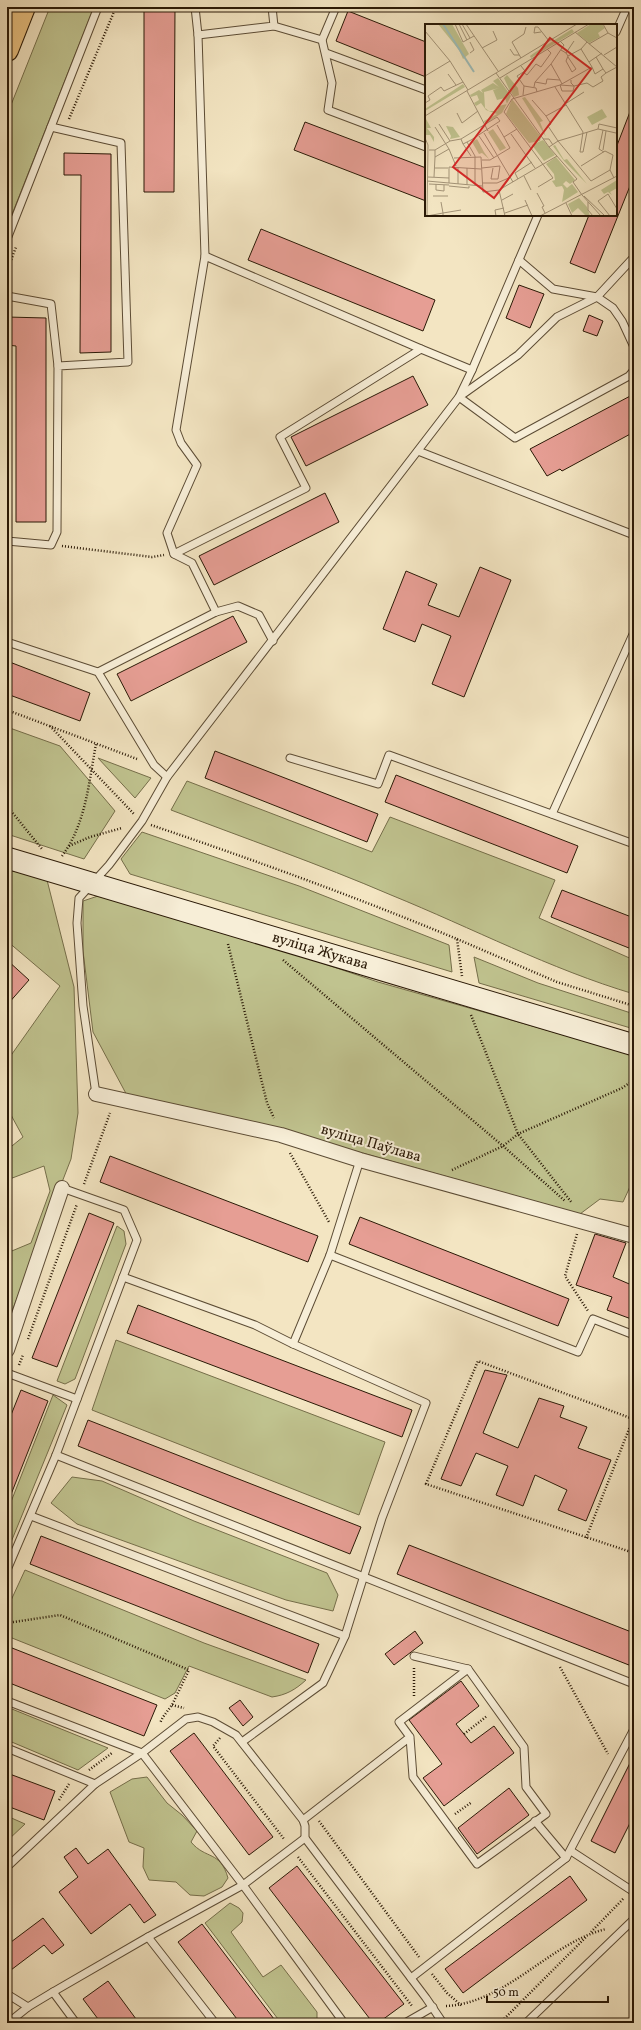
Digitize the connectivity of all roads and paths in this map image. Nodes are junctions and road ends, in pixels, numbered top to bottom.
1 (24, 7) edge
2 (98, 7) edge
3 (195, 7) edge
4 (272, 7) edge
5 (336, 7) edge
6 (627, 7) edge
7 (274, 26) junction
8 (617, 30) edge
9 (198, 35) junction
10 (322, 40) junction
11 (8, 44) edge
12 (326, 52) junction
13 (425, 90) edge
14 (51, 126) junction
15 (425, 147) edge
16 (538, 216) edge
17 (7, 239) edge
18 (205, 256) junction
19 (634, 257) edge
20 (519, 260) junction
21 (7, 296) edge
22 (597, 297) junction
23 (634, 347) edge
24 (421, 349) junction
25 (58, 366) junction
26 (472, 370) junction
27 (634, 370) edge
28 (459, 397) junction
29 (418, 451) junction
30 (634, 535) edge
31 (7, 541) edge
32 (51, 544) junction
33 (174, 554) junction
34 (216, 612) junction
35 (634, 632) edge
36 (273, 641) junction
37 (7, 642) edge
38 (98, 672) junction
39 (7, 710) edge
40 (96, 744) junction
41 (290, 758) dead end
42 (154, 766) junction
43 (167, 777) junction
44 (7, 806) edge
45 (552, 814) junction
46 (142, 821) junction
47 (634, 844) edge
48 (69, 846) junction
49 (45, 852) dead end
50 (7, 858) edge
51 (58, 861) dead end
52 (93, 883) junction
53 (457, 939) dead end
54 (235, 946) dead end
55 (279, 957) dead end
56 (634, 1006) edge
57 (634, 1045) edge
58 (634, 1080) edge
59 (96, 1094) joint
60 (118, 1114) dead end
61 (281, 1135) junction
62 (503, 1146) junction
63 (284, 1150) dead end
64 (290, 1152) junction
65 (297, 1154) dead end
66 (360, 1160) junction
67 (431, 1180) junction
68 (62, 1188) joint
69 (81, 1193) junction
70 (579, 1227) junction
71 (338, 1230) junction
72 (570, 1231) dead end
73 (634, 1236) edge
74 (330, 1255) junction
75 (123, 1277) junction
76 (593, 1319) junction
77 (634, 1335) edge
78 (293, 1344) junction
79 (26, 1347) dead end
80 (7, 1350) edge
81 (23, 1354) dead end
82 (7, 1373) edge
83 (15, 1376) junction
84 (7, 1395) edge
85 (77, 1399) junction
86 (56, 1455) junction
87 (31, 1516) junction
88 (586, 1538) junction
89 (634, 1554) edge
90 (7, 1570) edge
91 (363, 1577) junction
92 (7, 1623) edge
93 (345, 1636) junction
94 (551, 1651) junction
95 (414, 1656) joint
96 (468, 1669) junction
97 (634, 1684) edge
98 (7, 1701) edge
99 (496, 1709) junction
100 (414, 1711) junction
101 (634, 1729) edge
102 (227, 1730) junction
103 (464, 1734) dead end
104 (410, 1737) junction
105 (242, 1742) junction
106 (122, 1745) junction
107 (152, 1745) junction
108 (7, 1748) edge
109 (142, 1753) junction
110 (615, 1766) junction
111 (79, 1777) junction
112 (63, 1780) dead end
113 (95, 1784) junction
114 (472, 1802) dead end
115 (316, 1818) dead end
116 (302, 1820) junction
117 (446, 1821) junction
118 (536, 1821) junction
119 (305, 1838) junction
120 (291, 1848) junction
121 (571, 1851) junction
122 (566, 1858) junction
123 (7, 1867) edge
124 (243, 1885) junction
125 (633, 1891) edge
126 (632, 1921) edge
127 (589, 1933) junction
128 (148, 1937) junction
129 (426, 1967) junction
130 (411, 1978) junction
131 (53, 1992) junction
132 (7, 1994) edge
133 (462, 2006) junction
134 (28, 2007) junction
135 (412, 2007) dead end
136 (433, 2007) junction
137 (8, 2023) edge
138 (76, 2023) edge
139 (215, 2023) edge
140 (344, 2023) edge
141 (405, 2023) edge
142 (443, 2023) edge
143 (500, 2023) edge
144 (526, 2023) edge

1 - 11 main road
2 - 14 lane
3 - 9 lane
4 - 7 lane
5 - 10 lane
6 - 8 lane
7 - 9 lane
7 - 10 lane
9 - 18 lane
10 - 12 lane
12 - 13 lane
12 - 15 lane
14 - 17 lane
14 - 25 lane
16 - 20 lane
18 - 24 lane
18 - 33 lane
19 - 22 lane
20 - 22 lane
20 - 26 lane
21 - 25 lane
22 - 23 lane
22 - 28 lane
24 - 26 lane
24 - 33 lane
25 - 32 lane
26 - 28 lane
27 - 28 lane
28 - 29 lane
29 - 30 lane
29 - 36 lane
31 - 32 lane
32 - 33 path
33 - 34 lane
34 - 36 lane
34 - 38 lane
35 - 45 lane
36 - 43 lane
37 - 38 lane
38 - 42 lane
39 - 40 path
40 - 42 path
40 - 48 path
41 - 45 lane
42 - 43 lane
43 - 46 lane
44 - 49 path
45 - 47 lane
46 - 48 path
46 - 52 lane
48 - 51 path
50 - 52 street, вуліца Жукава
52 - 57 street, вуліца Жукава
52 - 59 lane
53 - 56 path
54 - 61 path
55 - 62 path
58 - 62 path
59 - 61 street, вуліца Паўлава
60 - 69 path
61 - 64 path
61 - 66 street, вуліца Паўлава
62 - 67 path
62 - 70 path
63 - 64 path
64 - 65 path
64 - 71 path
66 - 67 street, вуліца Паўлава
66 - 71 lane
67 - 70 street, вуліца Паўлава
68 - 69 lane
68 - 80 street
69 - 75 lane
69 - 79 path
70 - 72 path
70 - 73 street, вуліца Паўлава
70 - 76 path
71 - 74 lane
74 - 76 lane
74 - 78 lane
75 - 78 lane
75 - 85 lane
76 - 77 lane
78 - 91 lane
81 - 83 path
82 - 83 lane
83 - 84 path
83 - 85 lane
85 - 86 lane
86 - 87 lane
86 - 91 lane
87 - 90 lane
87 - 93 lane
88 - 88 path
88 - 89 path
91 - 93 lane
91 - 94 lane
92 - 107 path
93 - 105 lane
94 - 97 lane
94 - 110 path
95 - 96 lane
95 - 100 path
96 - 99 lane
96 - 100 lane
98 - 106 lane
99 - 103 path
99 - 118 lane
100 - 104 lane
101 - 110 lane
102 - 105 lane
102 - 107 lane
102 - 120 path
104 - 116 lane
104 - 117 lane
105 - 116 lane
106 - 109 lane
106 - 111 path
107 - 109 lane
108 - 111 lane
109 - 113 lane
109 - 124 lane
110 - 121 lane
111 - 112 path
111 - 113 lane
113 - 123 lane
114 - 117 path
115 - 129 path
116 - 119 lane
117 - 118 lane
118 - 122 lane
119 - 120 lane
119 - 130 lane
120 - 124 lane
120 - 135 path
121 - 122 lane
121 - 125 lane
122 - 129 lane
124 - 128 lane
124 - 140 lane
125 - 127 path
126 - 127 path
126 - 144 lane
127 - 133 path
127 - 143 path
128 - 131 lane
128 - 139 lane
129 - 130 lane
129 - 133 path
130 - 136 lane
131 - 134 lane
131 - 138 lane
132 - 134 lane
133 - 136 path
134 - 137 lane
136 - 141 lane
136 - 142 lane

